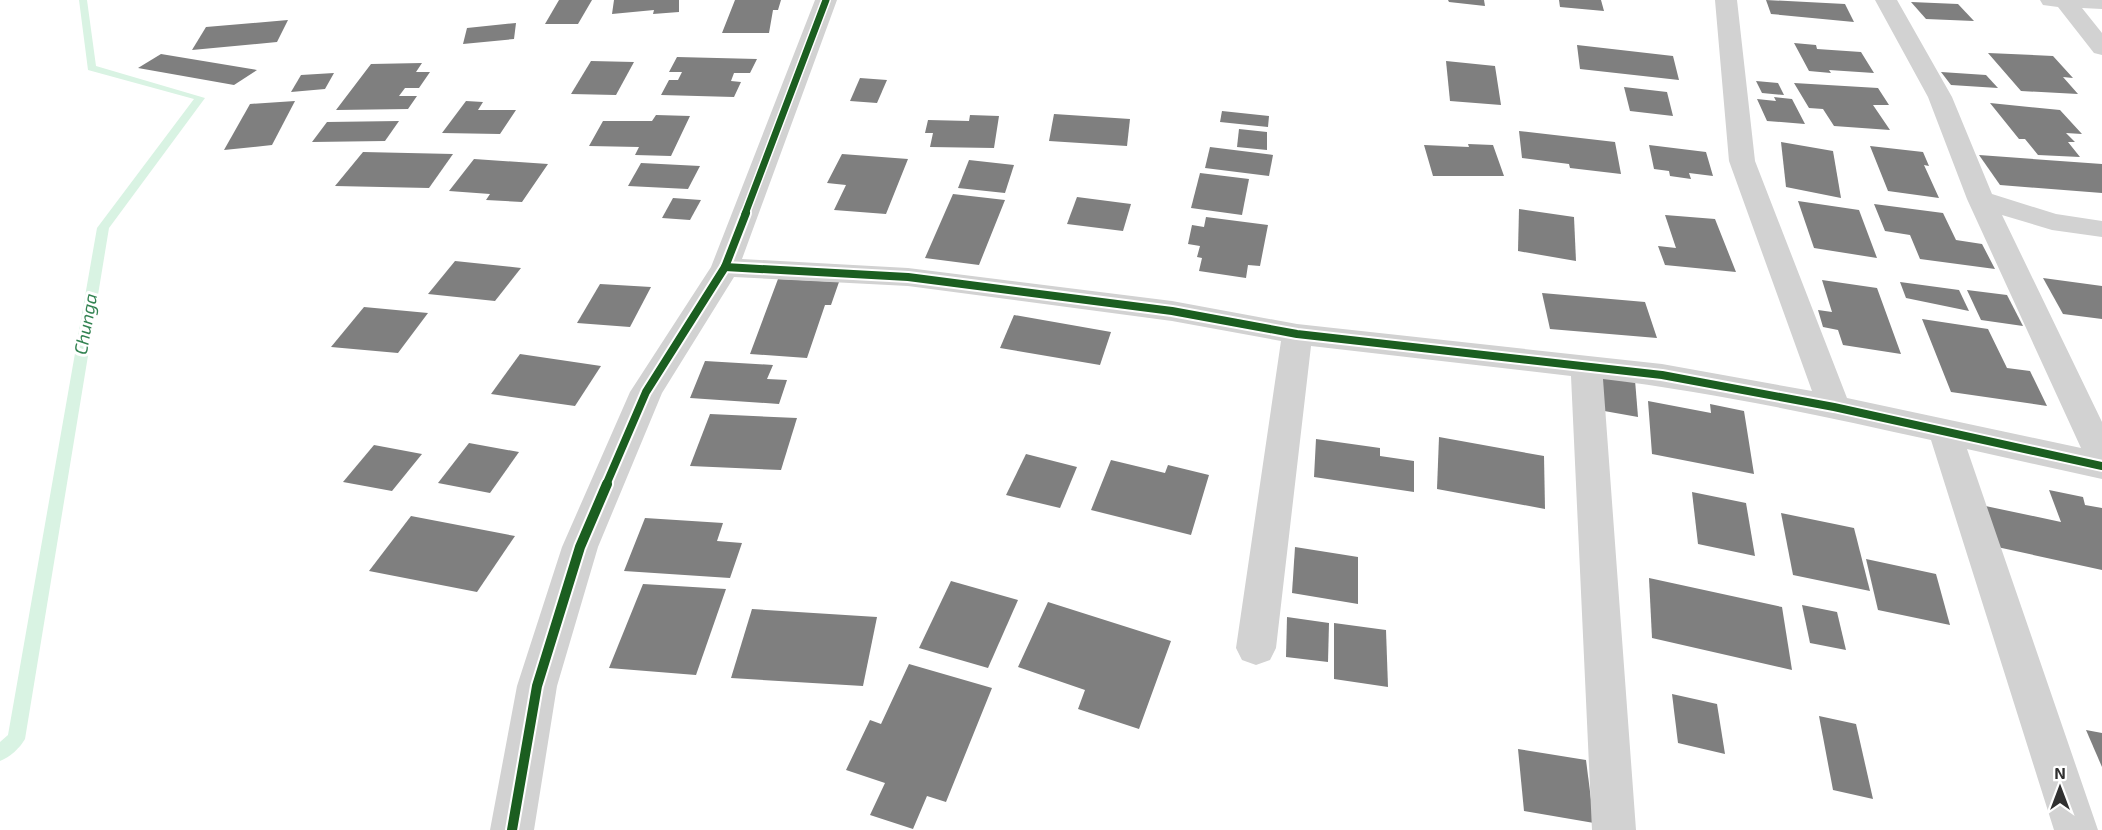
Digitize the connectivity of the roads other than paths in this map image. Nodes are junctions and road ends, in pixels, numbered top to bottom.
1 (826, 0) edge
2 (1726, 0) edge
3 (1886, 0) edge
4 (2058, 1) edge
5 (2102, 3) edge
6 (2102, 48) edge
7 (1981, 199) junction
8 (2102, 229) edge
9 (725, 267) junction
10 (1297, 334) junction
11 (1586, 365) junction
12 (1834, 407) junction
13 (1944, 433) junction
14 (2102, 458) edge
15 (2102, 466) edge
16 (1256, 648) dead end
17 (512, 830) edge
18 (1614, 830) edge
19 (2076, 830) edge

1 - 9 street
2 - 12 street
3 - 7 street
4 - 5 street
4 - 6 street
7 - 8 street
7 - 14 street
9 - 10 street
9 - 17 street
10 - 11 street
10 - 16 street
11 - 12 street
11 - 18 street
12 - 13 street
13 - 15 street
13 - 19 street

